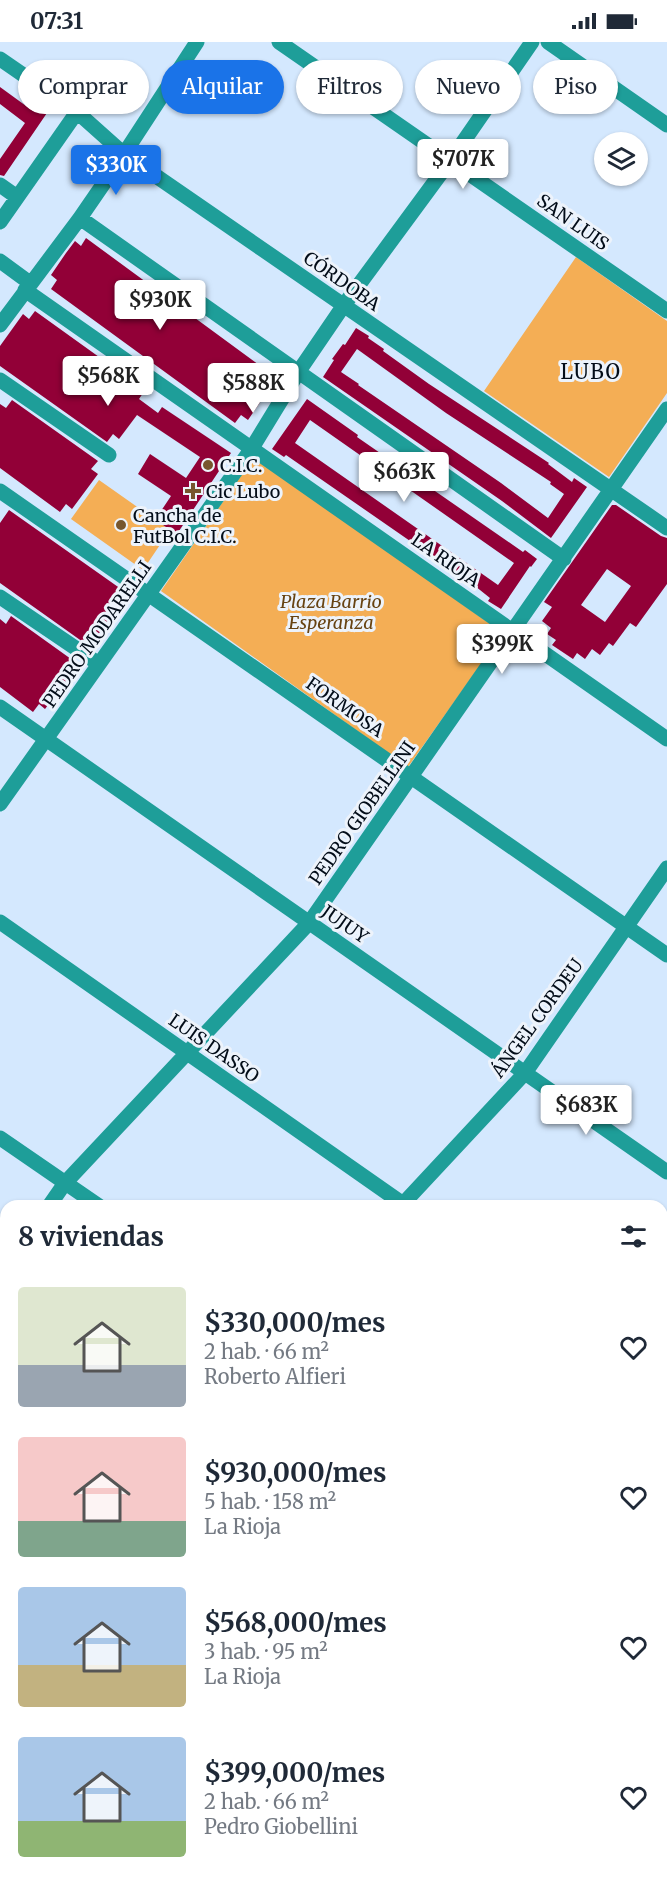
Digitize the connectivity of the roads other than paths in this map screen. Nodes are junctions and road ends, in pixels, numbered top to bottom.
1 (197, 42) edge
2 (279, 42) edge
3 (532, 42) edge
4 (548, 42) edge
5 (0, 59) edge
6 (18, 71) edge
7 (76, 114) edge
8 (79, 114) edge
9 (667, 125) edge
10 (124, 154) junction
11 (450, 161) junction
12 (0, 185) edge
13 (17, 197) junction
14 (80, 218) junction
15 (0, 222) edge
16 (0, 261) edge
17 (28, 286) junction
18 (344, 305) junction
19 (667, 311) edge
20 (0, 325) edge
21 (298, 371) junction
22 (0, 380) edge
23 (667, 409) edge
24 (252, 448) junction
25 (109, 455) dead end
26 (612, 490) junction
27 (0, 491) edge
28 (667, 528) edge
29 (564, 559) junction
30 (148, 594) junction
31 (0, 597) edge
32 (513, 631) junction
33 (99, 664) junction
34 (0, 707) edge
35 (46, 739) junction
36 (667, 739) edge
37 (411, 777) junction
38 (0, 804) edge
39 (667, 868) edge
40 (0, 922) edge
41 (309, 923) junction
42 (626, 927) junction
43 (667, 955) edge
44 (187, 1053) junction
45 (525, 1073) junction
46 (0, 1138) edge
47 (667, 1172) edge
48 (65, 1183) junction
49 (53, 1200) edge
50 (90, 1200) edge
51 (396, 1200) edge
52 (408, 1200) edge

1 - 10 street
2 - 11 street, SAN LUIS
3 - 11 street, PEDRO MODARELLI
4 - 9 street
5 - 6 street, CÓRDOBA
7 - 13 street
8 - 10 street, CÓRDOBA
10 - 14 street
10 - 18 street, CÓRDOBA
11 - 18 street, PEDRO MODARELLI
11 - 19 street, SAN LUIS
12 - 13 street
13 - 15 street
14 - 17 street
14 - 21 street
16 - 17 street, LA RIOJA
17 - 20 street
17 - 24 street, LA RIOJA
18 - 21 street, PEDRO MODARELLI
18 - 26 street, CÓRDOBA
21 - 24 street, PEDRO MODARELLI
21 - 29 street
22 - 25 street
23 - 26 street, PEDRO GIOBELLINI
24 - 30 street, PEDRO MODARELLI
24 - 32 street, LA RIOJA
26 - 28 street, CÓRDOBA
26 - 29 street, PEDRO GIOBELLINI
27 - 30 street, FORMOSA
29 - 32 street, PEDRO GIOBELLINI
30 - 33 street, PEDRO MODARELLI
30 - 37 street, FORMOSA
31 - 33 street
32 - 36 street, LA RIOJA
32 - 37 street, PEDRO GIOBELLINI
33 - 35 street, PEDRO MODARELLI
34 - 35 street, JUJUY
35 - 38 street, PEDRO MODARELLI
35 - 41 street, JUJUY
37 - 41 street, PEDRO GIOBELLINI
37 - 42 street, FORMOSA
39 - 42 street, ÁNGEL CORDEU
40 - 44 street, LUIS DASSO
41 - 44 street, PEDRO GIOBELLINI
41 - 45 street, JUJUY
42 - 43 street, FORMOSA
42 - 45 street, ÁNGEL CORDEU
44 - 48 street, PEDRO GIOBELLINI
44 - 51 street, LUIS DASSO
45 - 47 street, JUJUY
45 - 52 street, ÁNGEL CORDEU
46 - 48 street
48 - 49 street, PEDRO GIOBELLINI
48 - 50 street

